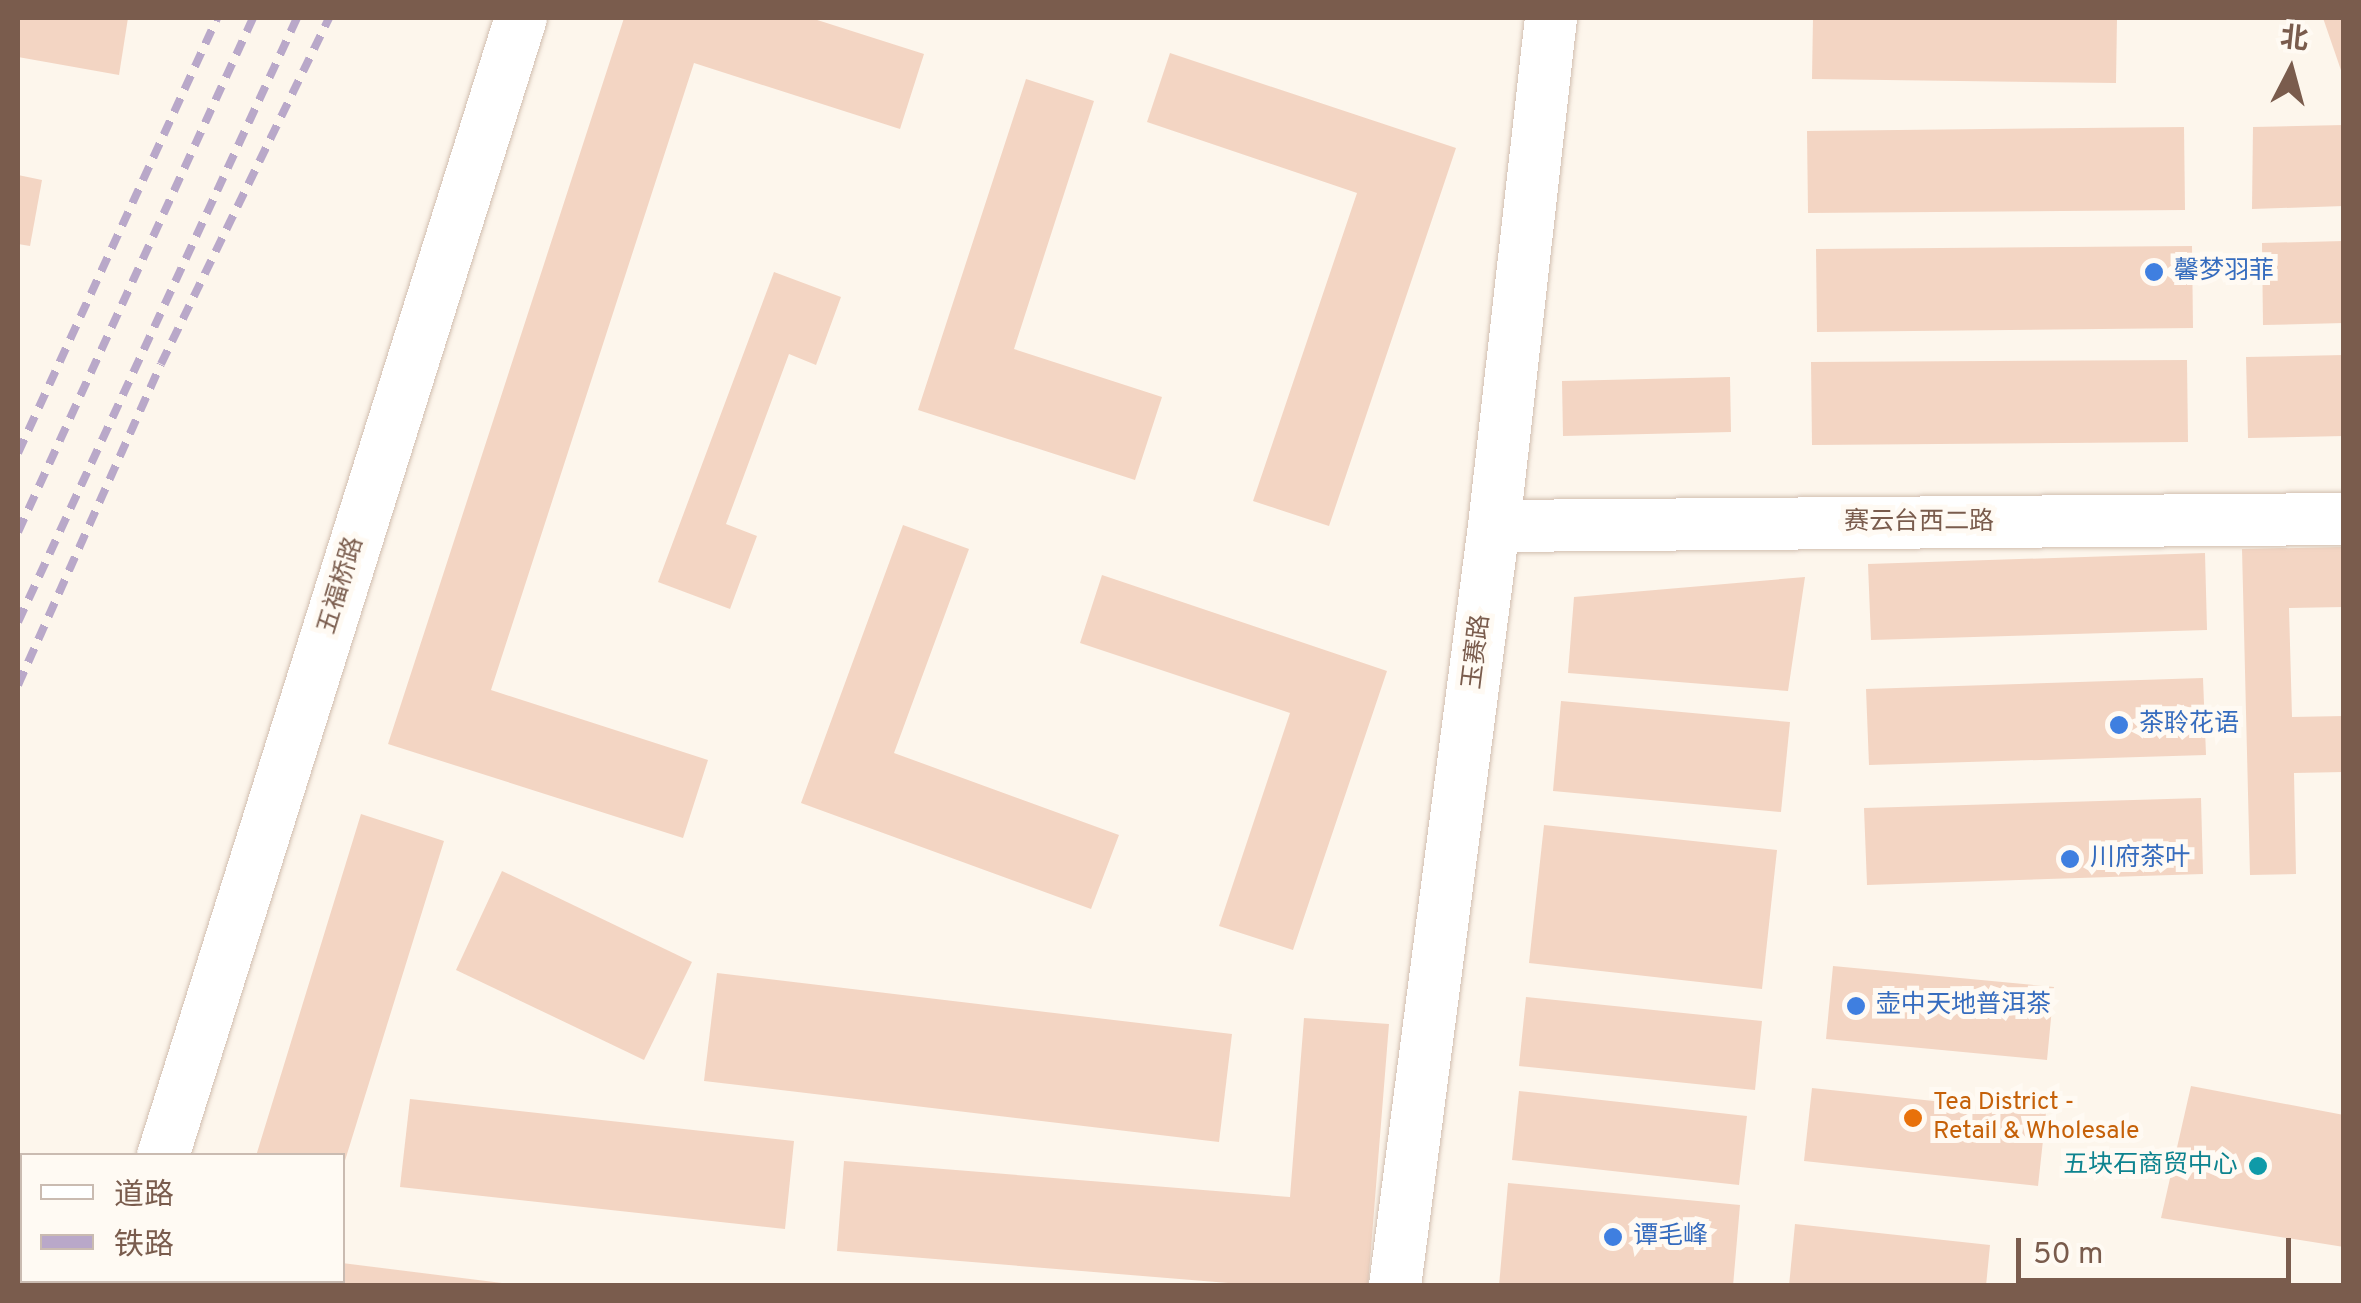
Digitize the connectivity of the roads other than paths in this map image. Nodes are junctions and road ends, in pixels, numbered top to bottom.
1 (521, 18) edge
2 (1551, 18) edge
3 (2344, 519) edge
4 (1494, 526) junction
5 (164, 1153) edge
6 (1395, 1286) edge

1 - 5 street, 五福桥路
2 - 4 street, 玉赛路
3 - 4 street, 赛云台西二路
4 - 6 street, 玉赛路

